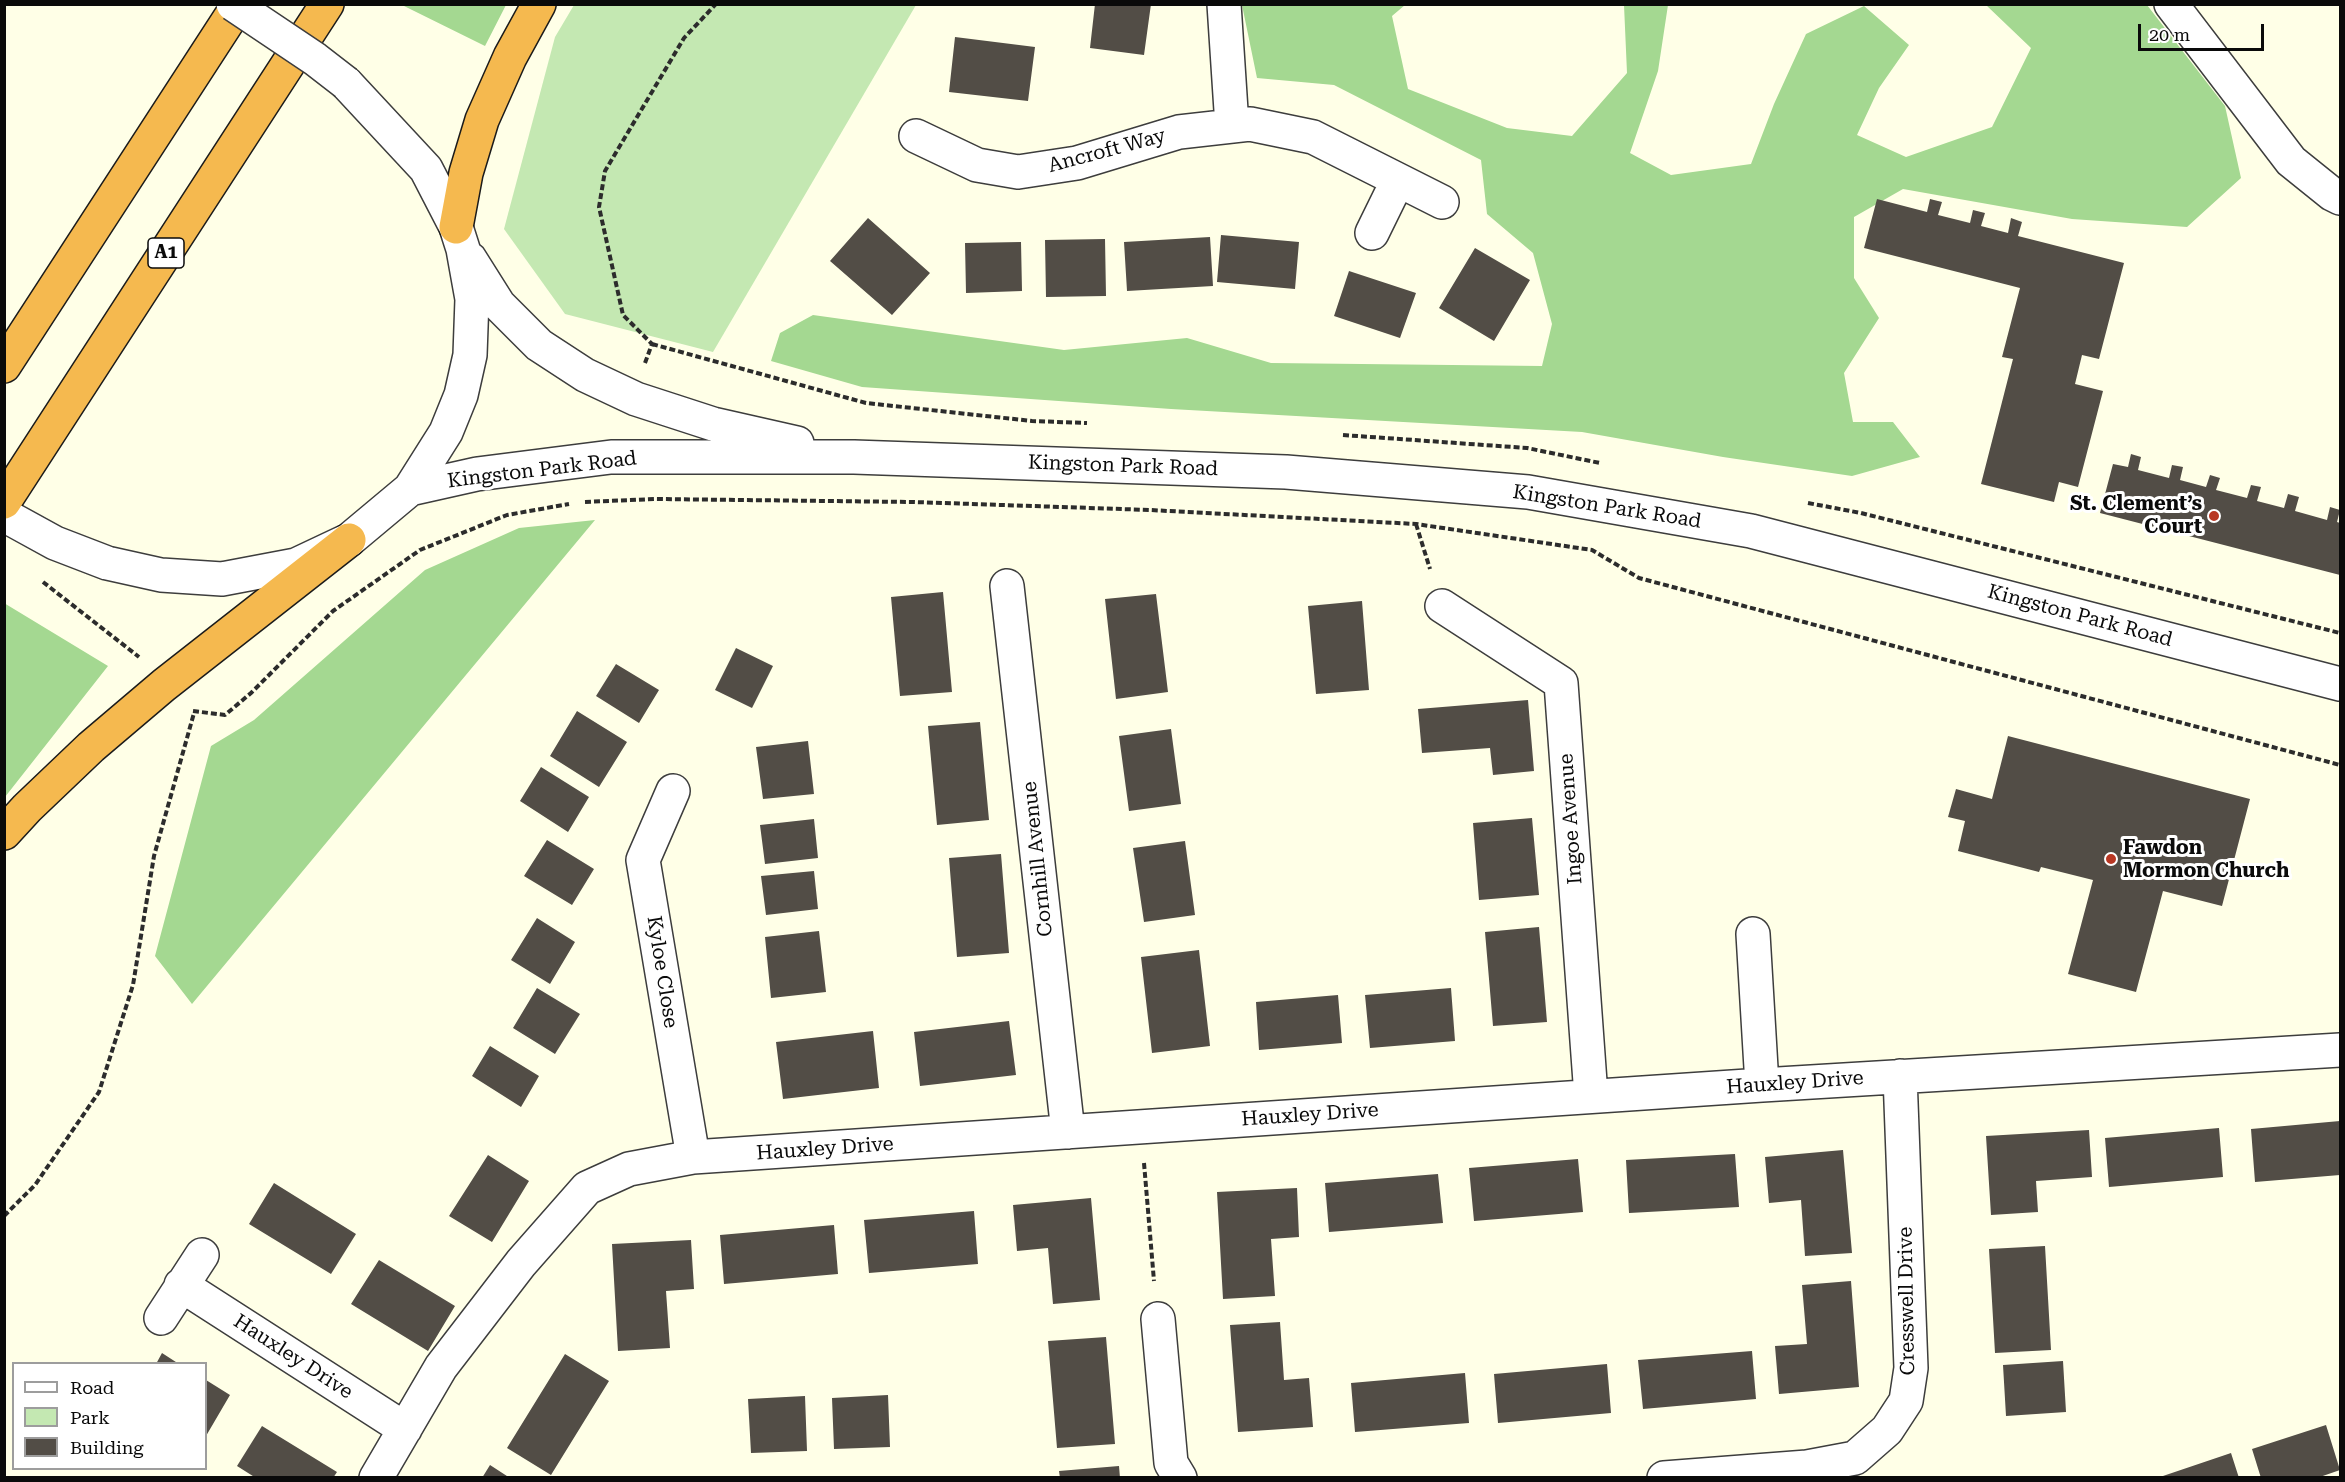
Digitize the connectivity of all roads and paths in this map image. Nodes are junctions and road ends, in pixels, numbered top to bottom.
1 (232, 4) edge
2 (239, 4) edge
3 (327, 4) edge
4 (539, 4) edge
5 (716, 4) edge
6 (1224, 4) edge
7 (2171, 4) edge
8 (1232, 126) junction
9 (916, 136) dead end
10 (1398, 180) junction
11 (2340, 198) edge
12 (1443, 202) dead end
13 (1372, 233) dead end
14 (460, 238) junction
15 (645, 360) dead end
16 (4, 366) edge
17 (854, 457) junction
18 (410, 489) junction
19 (4, 502) edge
20 (580, 502) dead end
21 (570, 504) dead end
22 (4, 515) edge
23 (1416, 525) junction
24 (349, 540) junction
25 (34, 575) dead end
26 (1007, 586) dead end
27 (1443, 606) joint
28 (2340, 684) edge
29 (164, 685) junction
30 (194, 713) junction
31 (2340, 765) edge
32 (673, 791) dead end
33 (4, 834) edge
34 (1753, 934) dead end
35 (2340, 1050) edge
36 (1900, 1076) junction
37 (1762, 1085) junction
38 (1591, 1096) junction
39 (1141, 1127) junction
40 (1068, 1132) junction
41 (693, 1157) junction
42 (4, 1216) edge
43 (201, 1255) dead end
44 (181, 1286) junction
45 (161, 1318) dead end
46 (1158, 1319) joint
47 (405, 1429) junction
48 (376, 1478) edge
49 (1180, 1478) edge
50 (1664, 1478) edge

1 - 14 street, bridge
2 - 16 highway
3 - 19 highway, A1
4 - 14 highway
5 - 15 path
6 - 8 street
7 - 11 street
8 - 9 street, Ancroft Way
8 - 10 street, Ancroft Way
10 - 12 street, Ancroft Way
10 - 13 street
14 - 17 street, Kingston Park Road
14 - 18 street
17 - 18 street, Kingston Park Road
17 - 28 street, Kingston Park Road
18 - 24 street
20 - 23 path
21 - 30 path
22 - 24 street
23 - 27 path
23 - 31 path
24 - 29 highway
25 - 29 path
26 - 40 street, Cornhill Avenue
27 - 38 street, Ingoe Avenue
29 - 30 path
29 - 33 highway
30 - 42 path
32 - 41 street, Kyloe Close
34 - 37 street
35 - 36 street, Hauxley Drive
36 - 37 street, Hauxley Drive
36 - 50 street, Cresswell Drive
37 - 38 street, Hauxley Drive
38 - 39 street, Hauxley Drive
39 - 40 street, Hauxley Drive
39 - 46 path
40 - 41 street, Hauxley Drive
41 - 47 street, Hauxley Drive
43 - 44 street
44 - 45 street
44 - 47 street, Hauxley Drive
46 - 49 street
47 - 48 street, Hauxley Drive

